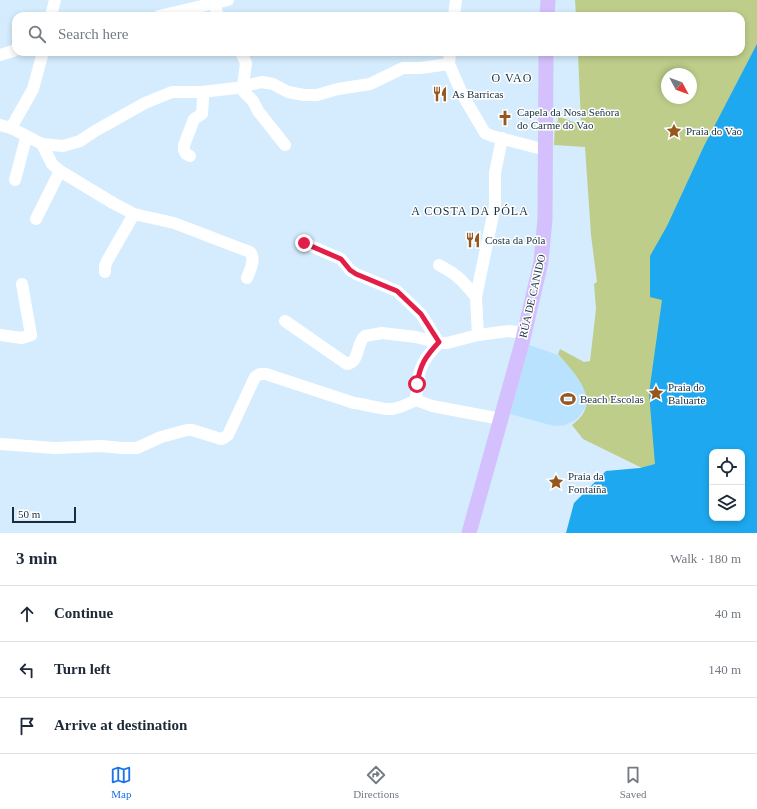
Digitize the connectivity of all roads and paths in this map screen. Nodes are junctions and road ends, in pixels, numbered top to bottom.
1 (55, 0) edge
2 (228, 0) edge
3 (456, 0) edge
4 (548, 0) edge
5 (214, 3) junction
6 (52, 12) edge
7 (176, 12) edge
8 (217, 12) edge
9 (454, 12) edge
10 (547, 12) edge
11 (0, 43) edge
12 (8, 52) edge
13 (42, 56) edge
14 (243, 56) edge
15 (450, 56) edge
16 (546, 56) edge
17 (449, 64) junction
18 (243, 86) junction
19 (202, 92) junction
20 (5, 126) edge
21 (28, 137) junction
22 (502, 138) junction
23 (42, 144) junction
24 (285, 145) dead end
25 (546, 150) junction
26 (190, 156) dead end
27 (60, 171) junction
28 (15, 180) dead end
29 (134, 214) junction
30 (36, 219) dead end
31 (304, 243) dead end
32 (439, 265) dead end
33 (105, 272) dead end
34 (247, 278) dead end
35 (22, 284) dead end
36 (476, 297) junction
37 (285, 321) dead end
38 (516, 332) dead end
39 (0, 335) edge
40 (478, 335) junction
41 (439, 342) junction
42 (416, 400) junction
43 (500, 419) junction
44 (0, 444) edge
45 (469, 533) edge

1 - 6 street
2 - 5 street
3 - 9 street
4 - 10 main road
5 - 7 street
5 - 8 street
11 - 12 street
13 - 20 street
14 - 18 street
15 - 17 street
16 - 25 main road, RÚA DE CANIDO
17 - 18 street
17 - 22 street
18 - 19 street
18 - 24 street
19 - 23 street
19 - 26 street
20 - 21 street
21 - 23 street
21 - 28 street
22 - 25 street
22 - 36 street
23 - 27 street
25 - 43 main road, RÚA DE CANIDO
27 - 29 street
27 - 30 street
29 - 33 street
29 - 34 street
31 - 41 street
32 - 36 street
35 - 39 street
36 - 40 street
37 - 41 street
38 - 40 street
40 - 41 street
41 - 42 street
42 - 43 street
42 - 44 street
43 - 45 main road, RÚA DE CANIDO

